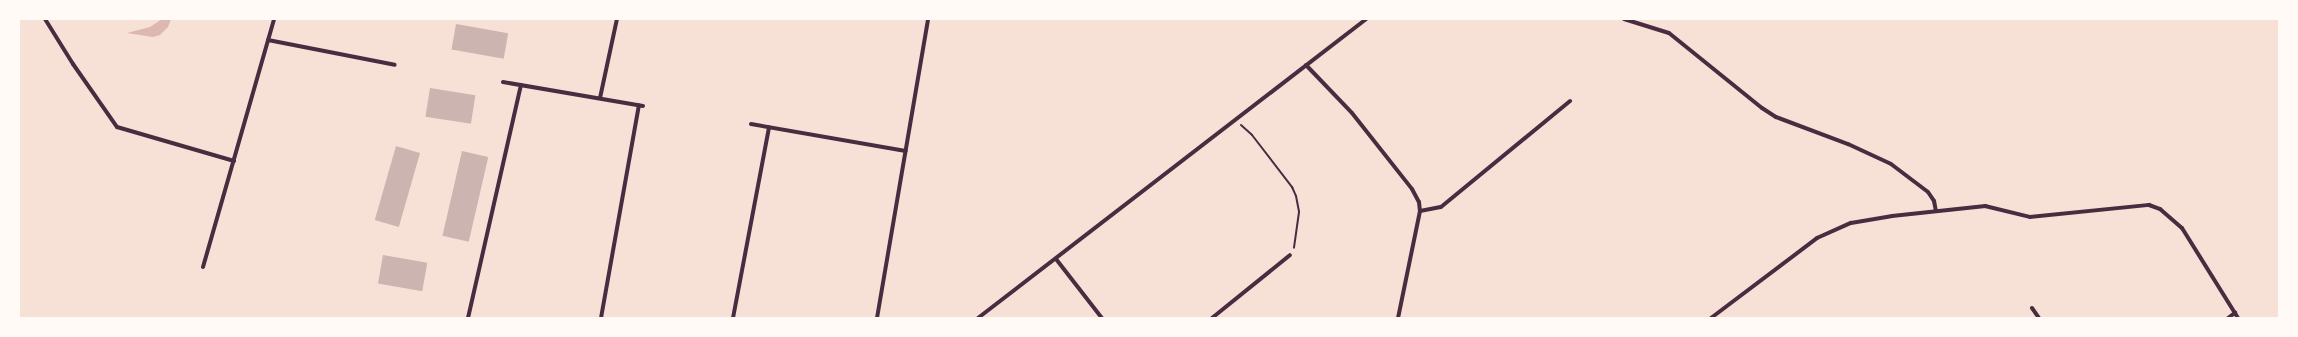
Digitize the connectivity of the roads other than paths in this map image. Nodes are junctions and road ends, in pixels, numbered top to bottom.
1 (45, 19) edge
2 (274, 19) edge
3 (617, 19) edge
4 (928, 19) edge
5 (1366, 19) edge
6 (1624, 19) edge
7 (268, 40) junction
8 (395, 65) dead end
9 (1306, 65) junction
10 (503, 82) dead end
11 (521, 85) junction
12 (600, 98) junction
13 (1570, 101) dead end
14 (751, 124) dead end
15 (769, 127) junction
16 (906, 151) junction
17 (234, 162) junction
18 (1420, 211) junction
19 (1936, 211) junction
20 (1290, 255) road end
21 (1056, 259) junction
22 (204, 267) dead end
23 (2032, 308) dead end
24 (2235, 313) junction
25 (468, 318) edge
26 (601, 318) edge
27 (733, 318) edge
28 (877, 318) edge
29 (978, 318) edge
30 (1102, 318) edge
31 (1212, 318) edge
32 (1398, 318) edge
33 (1711, 318) edge
34 (2039, 318) edge
35 (2228, 318) edge
36 (2238, 318) edge

1 - 17 street
2 - 7 street
3 - 12 street
4 - 16 street
5 - 9 street
6 - 19 street
7 - 8 street
7 - 17 street
9 - 18 street
9 - 21 street
10 - 11 street
11 - 12 street
11 - 25 street
12 - 26 street
13 - 18 street
14 - 15 street
15 - 16 street
15 - 27 street
16 - 28 street
17 - 22 street
18 - 32 street
19 - 24 street
19 - 33 street
20 - 31 street
21 - 29 street
21 - 30 street
23 - 34 street
24 - 35 street
24 - 36 street

